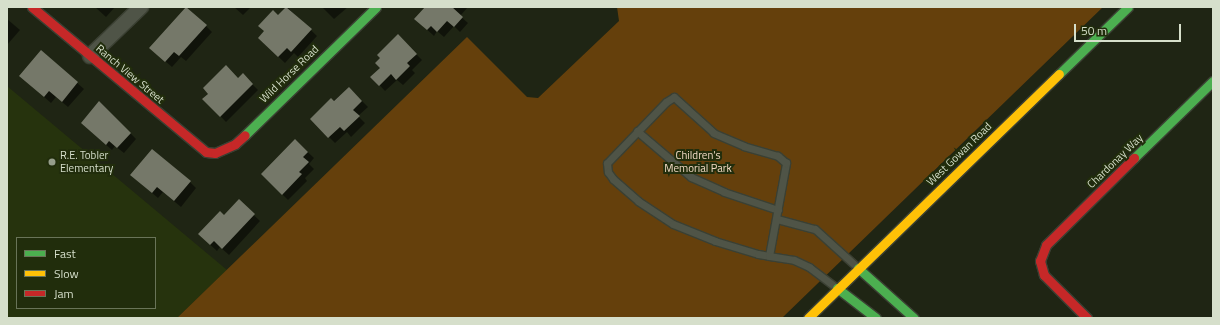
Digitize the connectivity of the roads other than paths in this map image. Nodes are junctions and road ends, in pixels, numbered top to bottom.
1 (32, 7) edge
2 (141, 7) edge
3 (376, 7) edge
4 (1128, 7) edge
5 (90, 56) junction
6 (1213, 81) edge
7 (637, 131) junction
8 (215, 153) joint
9 (778, 210) junction
10 (777, 219) junction
11 (769, 256) junction
12 (858, 268) junction
13 (837, 288) junction
14 (808, 318) edge
15 (876, 318) edge
16 (914, 318) edge
17 (1086, 318) edge

1 - 5 street, Ranch View Street
2 - 5 street
3 - 8 street, Wild Horse Road
4 - 12 street, West Gowan Road
5 - 8 street, Ranch View Street
6 - 17 street, Chardonay Way
7 - 9 lane
7 - 9 lane
7 - 11 lane
9 - 10 lane
10 - 11 lane
10 - 12 lane
11 - 13 lane
12 - 13 street, West Gowan Road
12 - 16 street
13 - 14 street, West Gowan Road
13 - 15 street

